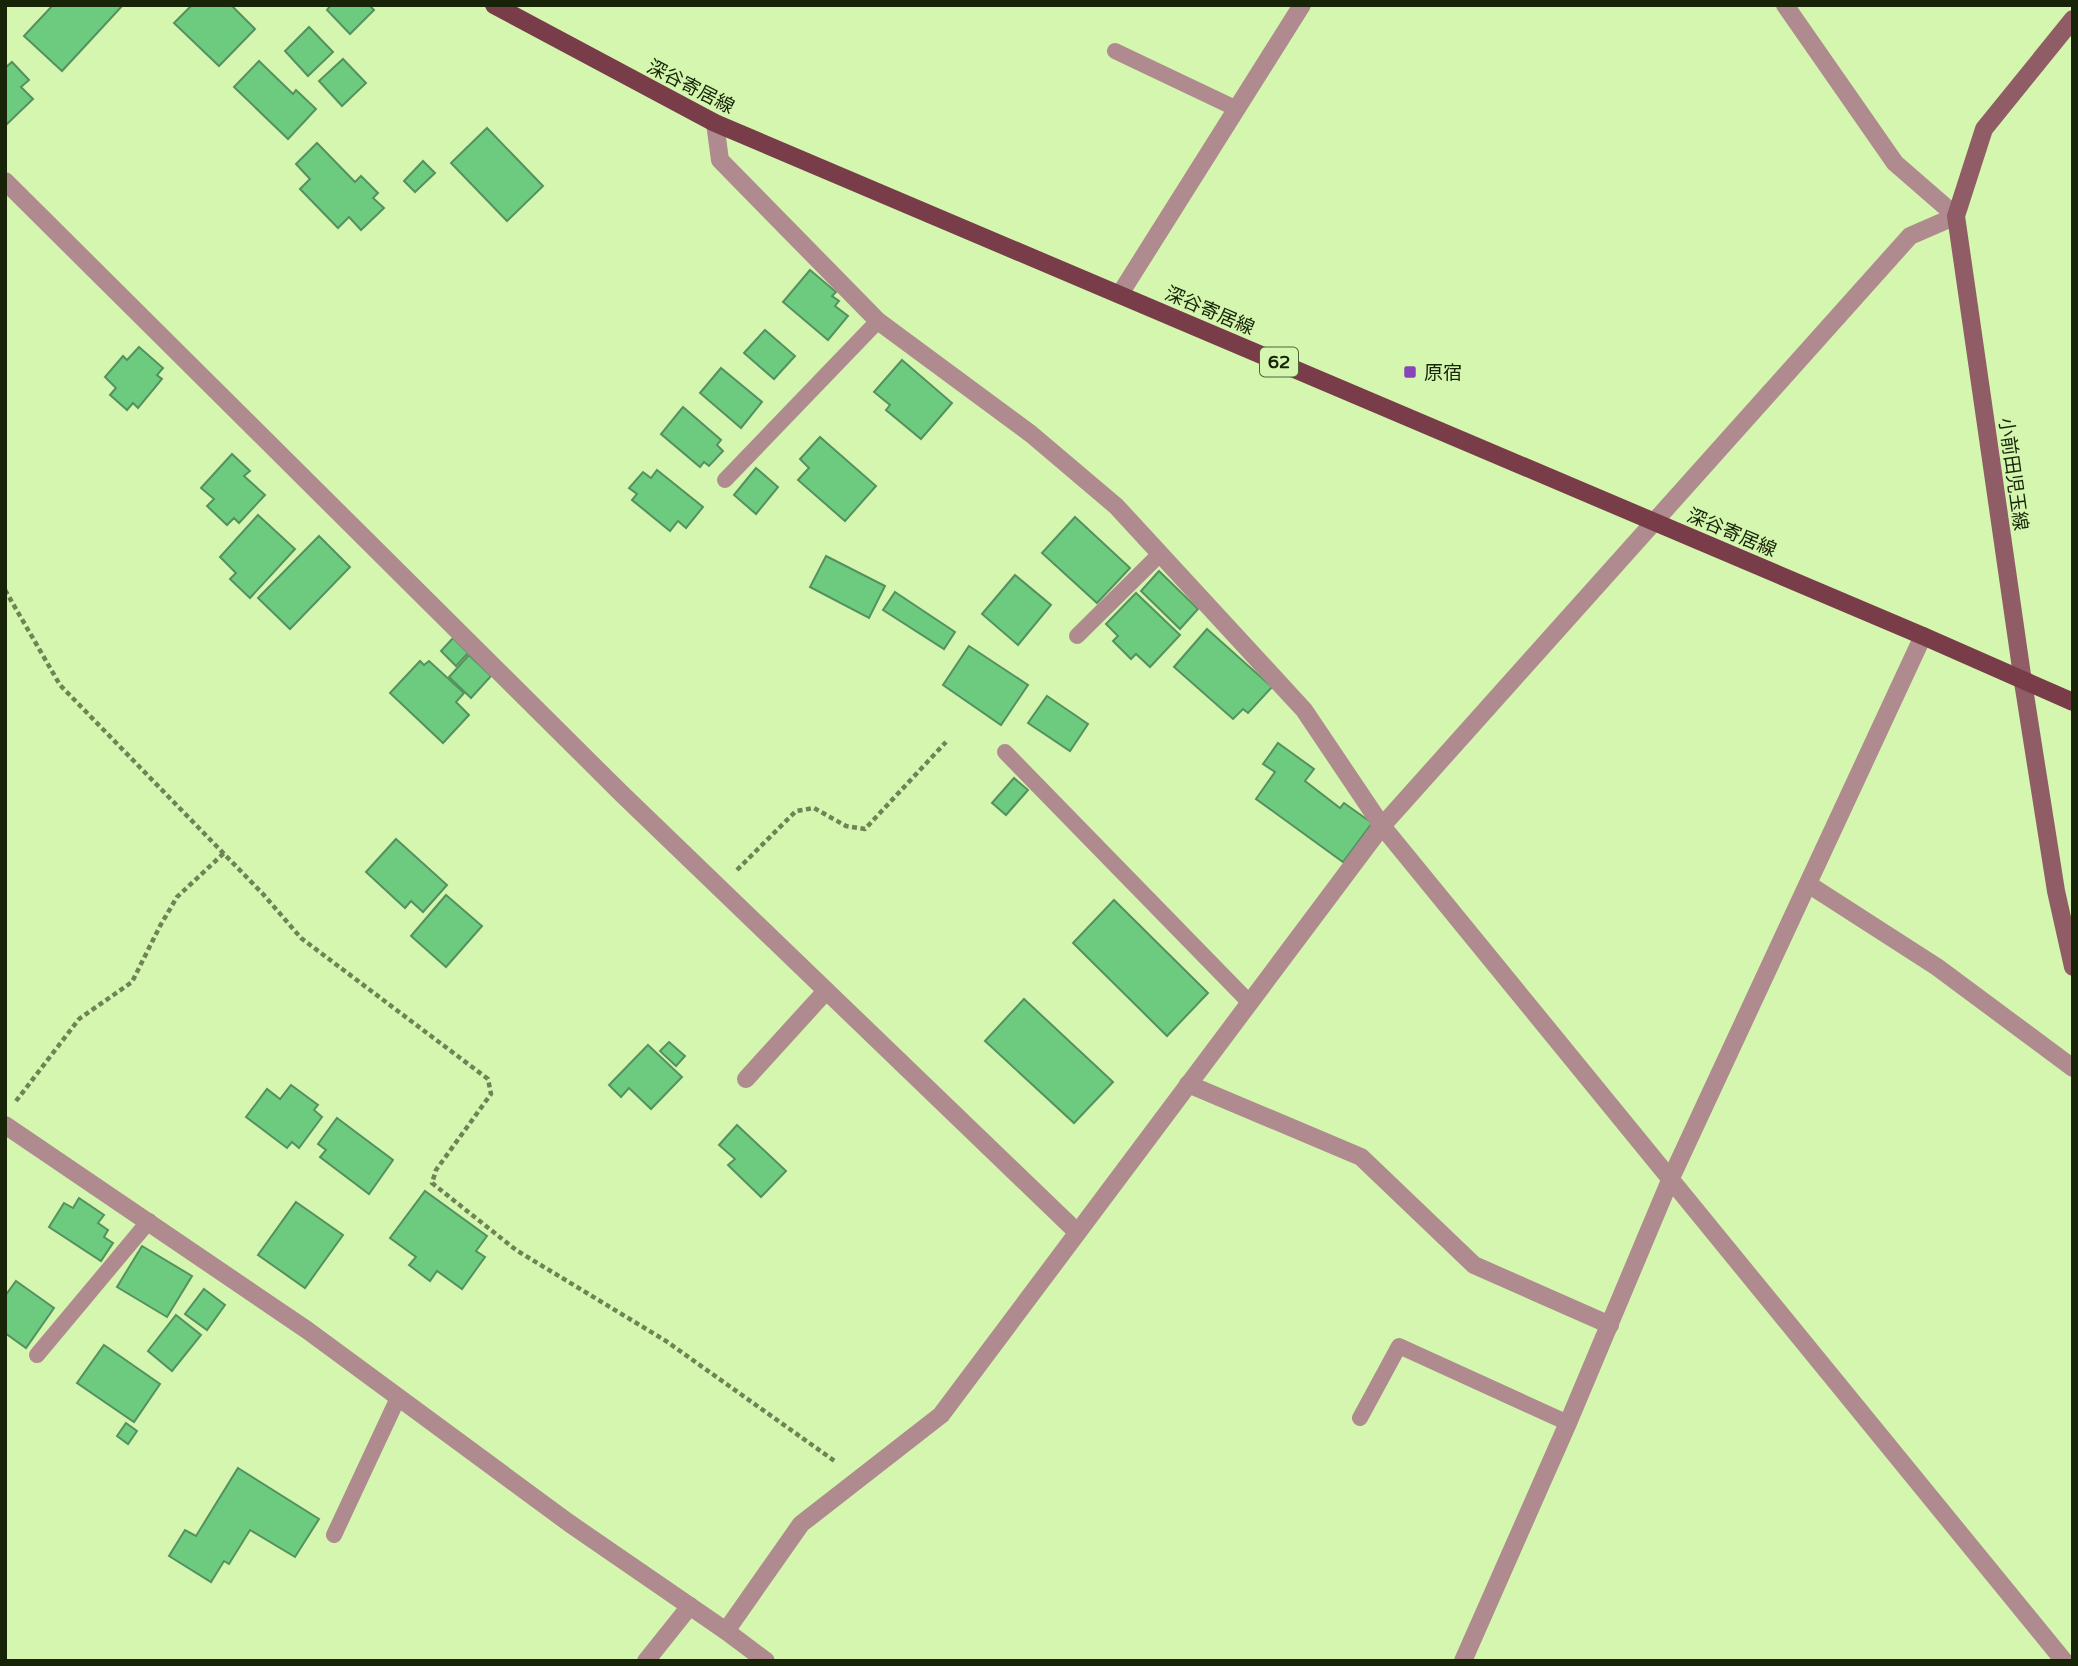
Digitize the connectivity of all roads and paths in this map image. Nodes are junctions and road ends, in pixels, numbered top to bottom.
1 (494, 5) edge
2 (1302, 5) edge
3 (1785, 5) edge
4 (2073, 19) edge
5 (1115, 51) dead end
6 (1237, 109) junction
7 (715, 123) junction
8 (5, 181) edge
9 (1955, 216) junction
10 (1120, 294) junction
11 (878, 321) junction
12 (725, 480) dead end
13 (1655, 523) junction
14 (1160, 554) junction
15 (5, 590) edge
16 (1077, 636) dead end
17 (1923, 636) junction
18 (2023, 682) junction
19 (2073, 702) edge
20 (946, 742) dead end
21 (1005, 752) dead end
22 (1382, 826) junction
23 (224, 853) junction
24 (1808, 884) junction
25 (719, 888) junction
26 (2073, 967) edge
27 (826, 991) junction
28 (1249, 1002) junction
29 (2073, 1068) edge
30 (746, 1079) dead end
31 (1188, 1084) junction
32 (13, 1104) dead end
33 (5, 1125) edge
34 (1671, 1178) junction
35 (149, 1221) junction
36 (1077, 1232) junction
37 (1610, 1325) junction
38 (37, 1355) dead end
39 (398, 1398) junction
40 (1360, 1418) dead end
41 (1568, 1423) junction
42 (859, 1479) junction
43 (334, 1535) dead end
44 (690, 1606) junction
45 (726, 1630) junction
46 (646, 1661) edge
47 (765, 1661) edge
48 (1463, 1661) edge
49 (2064, 1661) edge

1 - 7 main road, 深谷寄居線 / 62
2 - 6 street
3 - 9 street
4 - 9 main road, 小前田児玉線
5 - 6 lane
6 - 10 street
7 - 10 main road, 深谷寄居線 / 62
7 - 11 street
8 - 25 street
9 - 13 street
9 - 18 main road, 小前田児玉線
10 - 13 main road, 深谷寄居線 / 62
11 - 12 lane
11 - 14 street
13 - 17 main road, 深谷寄居線 / 62
13 - 22 street
14 - 16 lane
14 - 22 street
15 - 23 path
17 - 18 main road, 深谷寄居線 / 62
17 - 24 street
18 - 19 main road, 深谷寄居線 / 62
18 - 26 main road, 小前田児玉線
20 - 25 path
21 - 28 lane
22 - 28 street
22 - 34 street
23 - 32 path
23 - 42 path
24 - 29 street
24 - 34 street
25 - 27 street
27 - 30 street
27 - 36 street
28 - 31 street
31 - 36 street
31 - 37 street
33 - 35 street
34 - 37 street
34 - 49 street
35 - 38 lane
35 - 39 street
36 - 42 street
37 - 41 street
39 - 43 lane
39 - 44 street
40 - 41 lane
41 - 48 street
42 - 45 street
44 - 45 street
44 - 46 street
45 - 47 street

